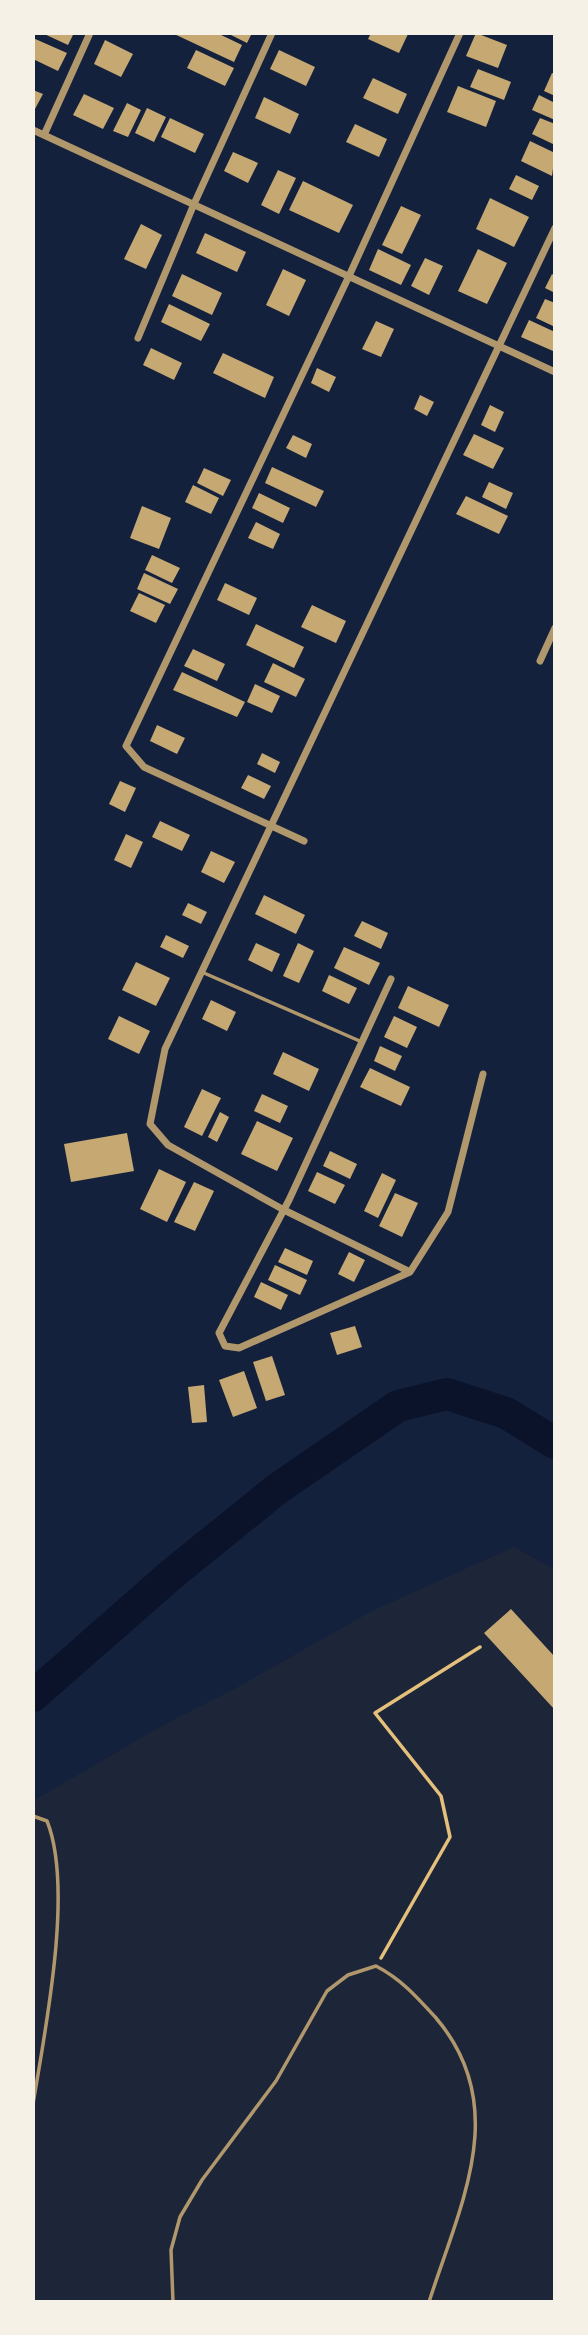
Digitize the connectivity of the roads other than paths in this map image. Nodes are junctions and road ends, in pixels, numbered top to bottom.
1 (90, 33) edge
2 (272, 33) edge
3 (460, 33) edge
4 (33, 130) edge
5 (44, 135) junction
6 (194, 204) junction
7 (555, 228) edge
8 (349, 276) junction
9 (138, 338) dead end
10 (500, 346) junction
11 (555, 372) edge
12 (555, 628) edge
13 (540, 660) dead end
14 (270, 827) junction
15 (304, 841) dead end
16 (204, 973) junction
17 (391, 979) dead end
18 (362, 1042) junction
19 (483, 1074) dead end
20 (284, 1210) junction
21 (410, 1272) junction
22 (33, 1816) edge
23 (33, 2104) edge
24 (173, 2302) edge
25 (429, 2302) edge

1 - 5 street
2 - 6 street
3 - 8 street
4 - 5 street
5 - 6 street
6 - 8 street
6 - 9 street
7 - 10 street
8 - 10 street
8 - 14 street
10 - 11 street
10 - 14 street
12 - 13 street
14 - 15 street
14 - 16 street
16 - 18 lane
16 - 20 street
17 - 18 street
18 - 20 street
19 - 21 street
20 - 21 street
20 - 21 street
22 - 23 lane
24 - 25 lane

